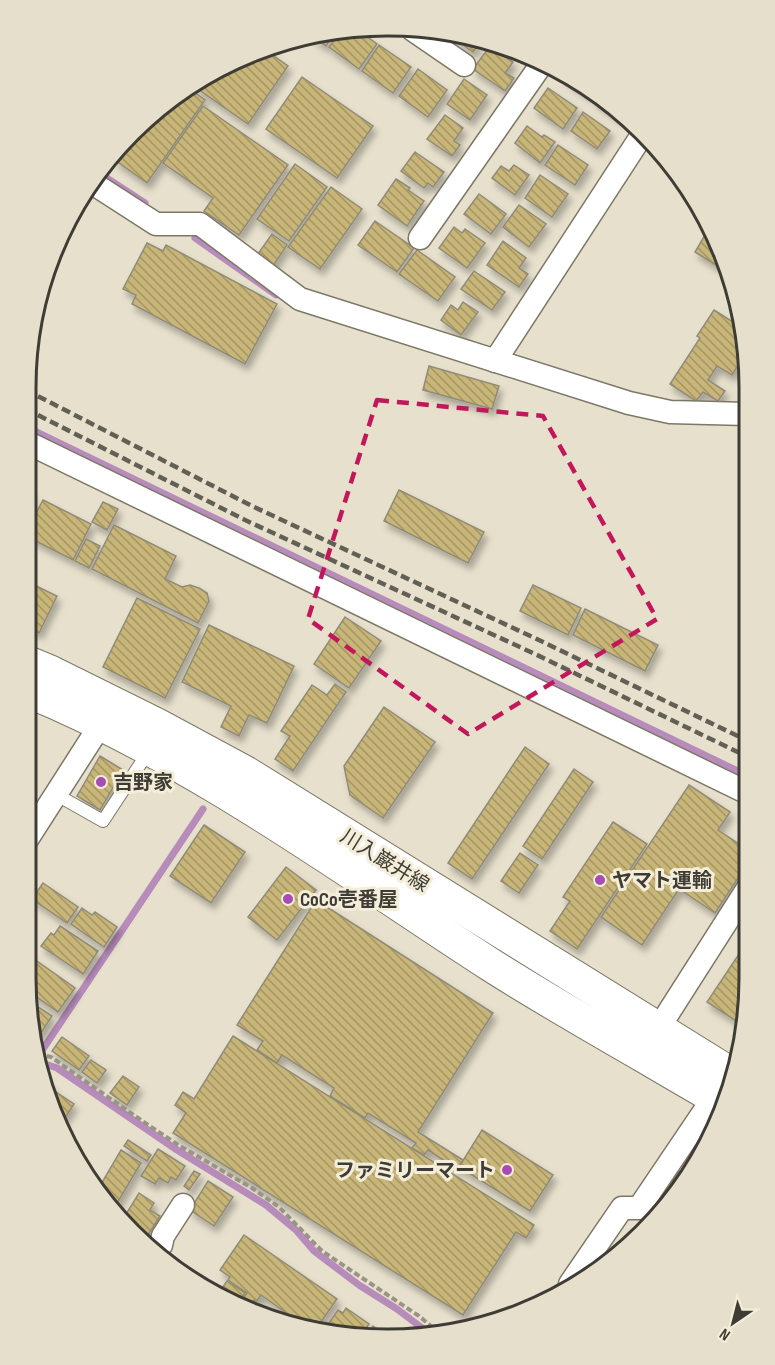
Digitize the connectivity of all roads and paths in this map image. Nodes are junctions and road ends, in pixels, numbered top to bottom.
1 (426, 38) edge
2 (464, 65) dead end
3 (538, 70) edge
4 (638, 141) edge
5 (99, 186) edge
6 (420, 238) dead end
7 (495, 361) junction
8 (739, 414) edge
9 (36, 447) edge
10 (36, 667) edge
11 (36, 695) edge
12 (101, 724) junction
13 (148, 748) junction
14 (739, 789) edge
15 (57, 795) junction
16 (36, 827) edge
17 (739, 902) edge
18 (658, 1029) junction
19 (45, 1056) edge
20 (720, 1089) edge
21 (720, 1090) edge
22 (715, 1105) edge
23 (183, 1205) dead end
24 (161, 1246) edge
25 (577, 1273) edge
26 (431, 1326) edge

1 - 2 street
3 - 6 street
4 - 7 street
5 - 7 street
7 - 8 street
9 - 14 street
10 - 18 main road, 川入巌井線
11 - 12 main road, 川入巌井線
12 - 13 main road, 川入巌井線
12 - 15 street
13 - 15 lane
13 - 21 main road, 川入巌井線
15 - 16 street
17 - 18 street
18 - 20 main road, 川入巌井線
19 - 26 path
22 - 25 street
23 - 24 street

